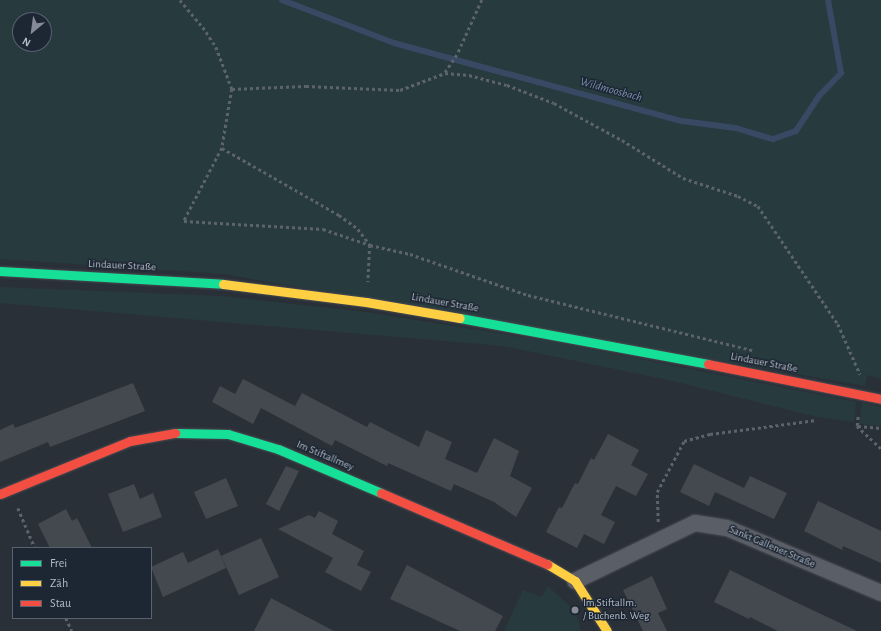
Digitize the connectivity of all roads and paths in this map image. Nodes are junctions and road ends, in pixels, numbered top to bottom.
1 (180, 0) edge
2 (482, 0) edge
3 (445, 73) junction
4 (232, 89) junction
5 (222, 148) junction
6 (370, 245) junction
7 (0, 271) edge
8 (366, 302) junction
9 (758, 352) dead end
10 (854, 376) dead end
11 (881, 399) edge
12 (816, 420) dead end
13 (881, 428) edge
14 (881, 448) edge
15 (10, 490) junction
16 (0, 494) edge
17 (658, 539) junction
18 (35, 547) edge
19 (575, 581) junction
20 (881, 593) edge
21 (66, 619) edge
22 (72, 631) edge
23 (607, 631) edge

1 - 4 path
2 - 3 path
3 - 4 path
3 - 10 path
4 - 5 path
5 - 6 path
5 - 6 path
6 - 8 path
6 - 9 path
7 - 8 main road, Lindauer Straße
8 - 11 main road, Lindauer Straße
12 - 17 path
13 - 14 path
15 - 16 main road, Im Stiftallmey
15 - 18 path
15 - 19 main road, Im Stiftallmey
17 - 19 street, Sankt Gallener Straße
17 - 20 street, Sankt Gallener Straße
19 - 23 main road
21 - 22 path

